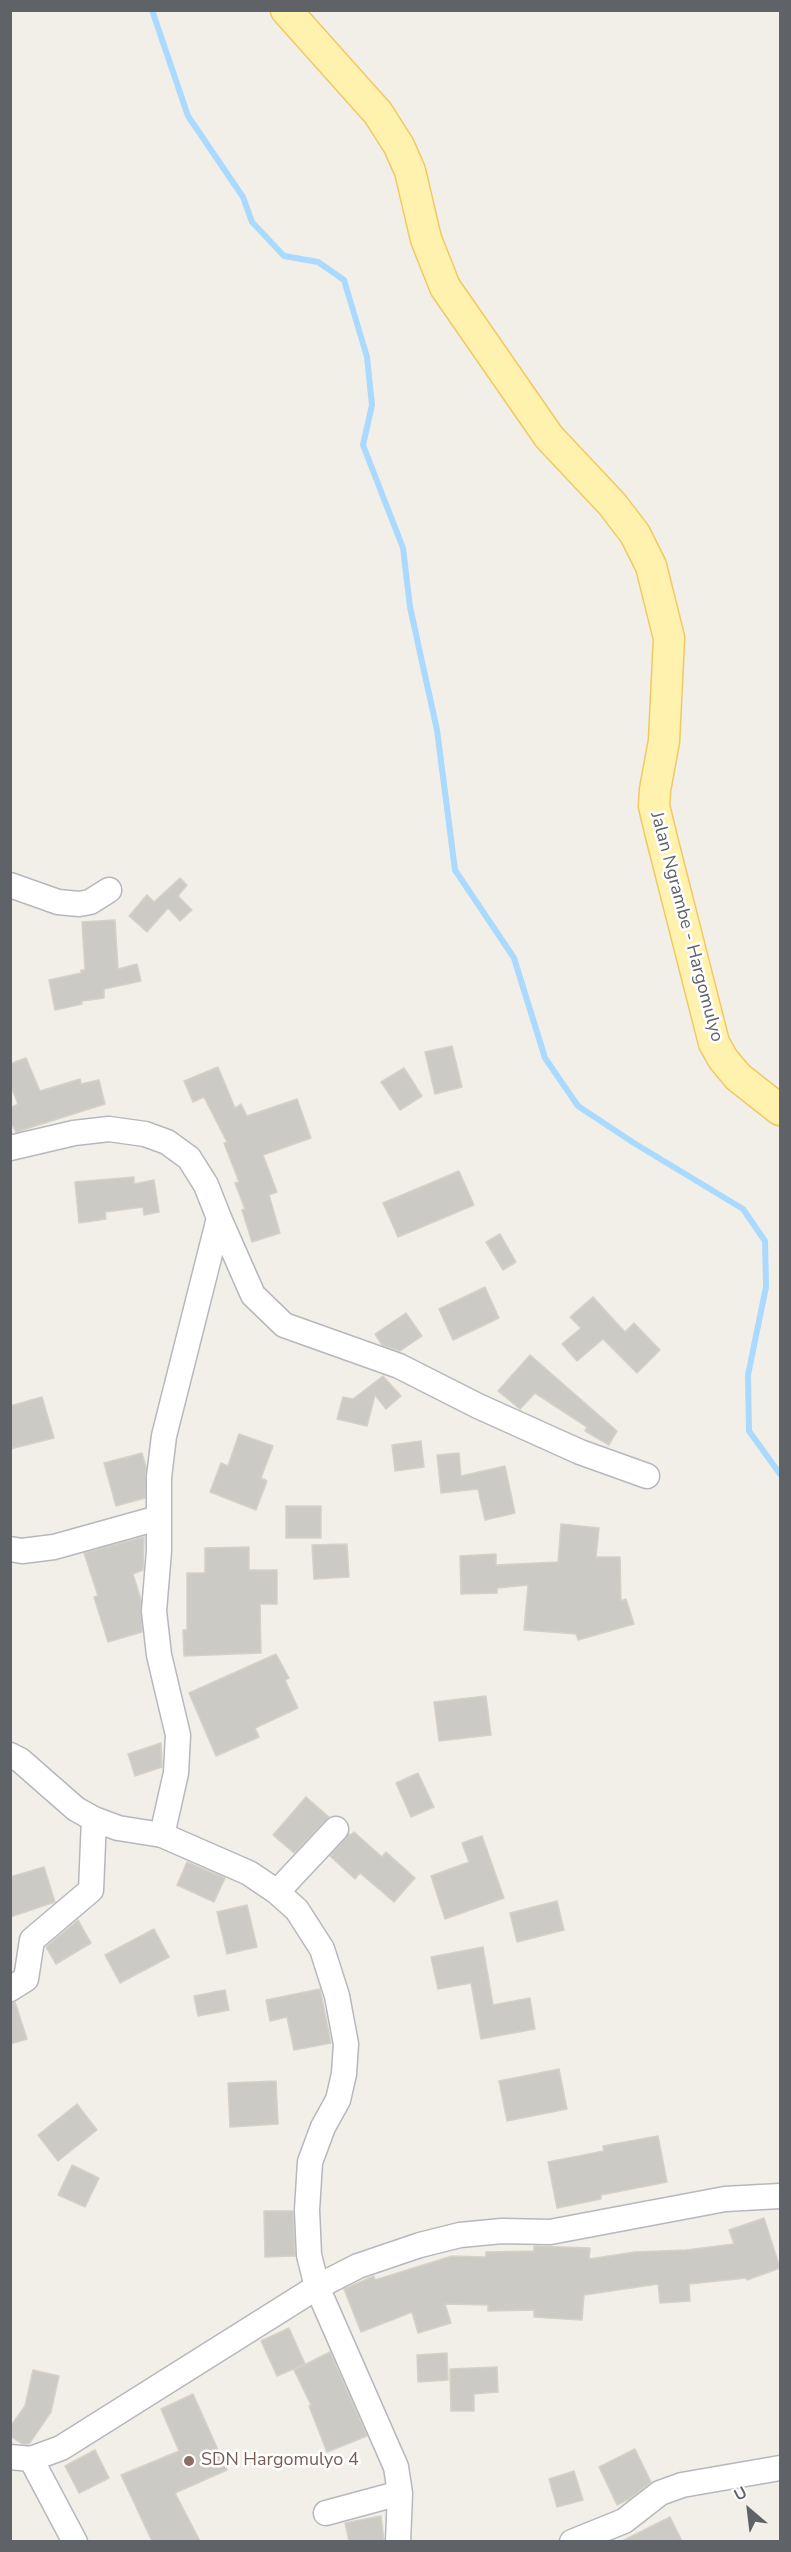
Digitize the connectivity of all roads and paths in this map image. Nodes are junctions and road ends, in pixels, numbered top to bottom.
1 (286, 10) edge
2 (10, 885) edge
3 (109, 890) dead end
4 (780, 1110) edge
5 (10, 1148) edge
6 (219, 1218) junction
7 (647, 1476) dead end
8 (158, 1518) junction
9 (10, 1549) edge
10 (10, 1755) edge
11 (94, 1819) junction
12 (336, 1829) dead end
13 (162, 1835) junction
14 (277, 1892) junction
15 (10, 1989) edge
16 (779, 2200) edge
17 (317, 2287) junction
18 (21, 2458) edge
19 (780, 2468) edge
20 (400, 2493) junction
21 (326, 2513) dead end
22 (75, 2541) edge
23 (398, 2541) edge
24 (572, 2541) edge

1 - 4 main road, Jalan Ngrambe - Hargomulyo
2 - 3 street
5 - 6 street
6 - 7 street
6 - 8 street
8 - 9 street
8 - 13 street
10 - 11 street
11 - 13 street
11 - 15 street
12 - 14 street
13 - 14 street
14 - 17 street
16 - 17 street
17 - 18 street
17 - 20 street
18 - 22 street
19 - 24 street
20 - 21 street
20 - 23 street

